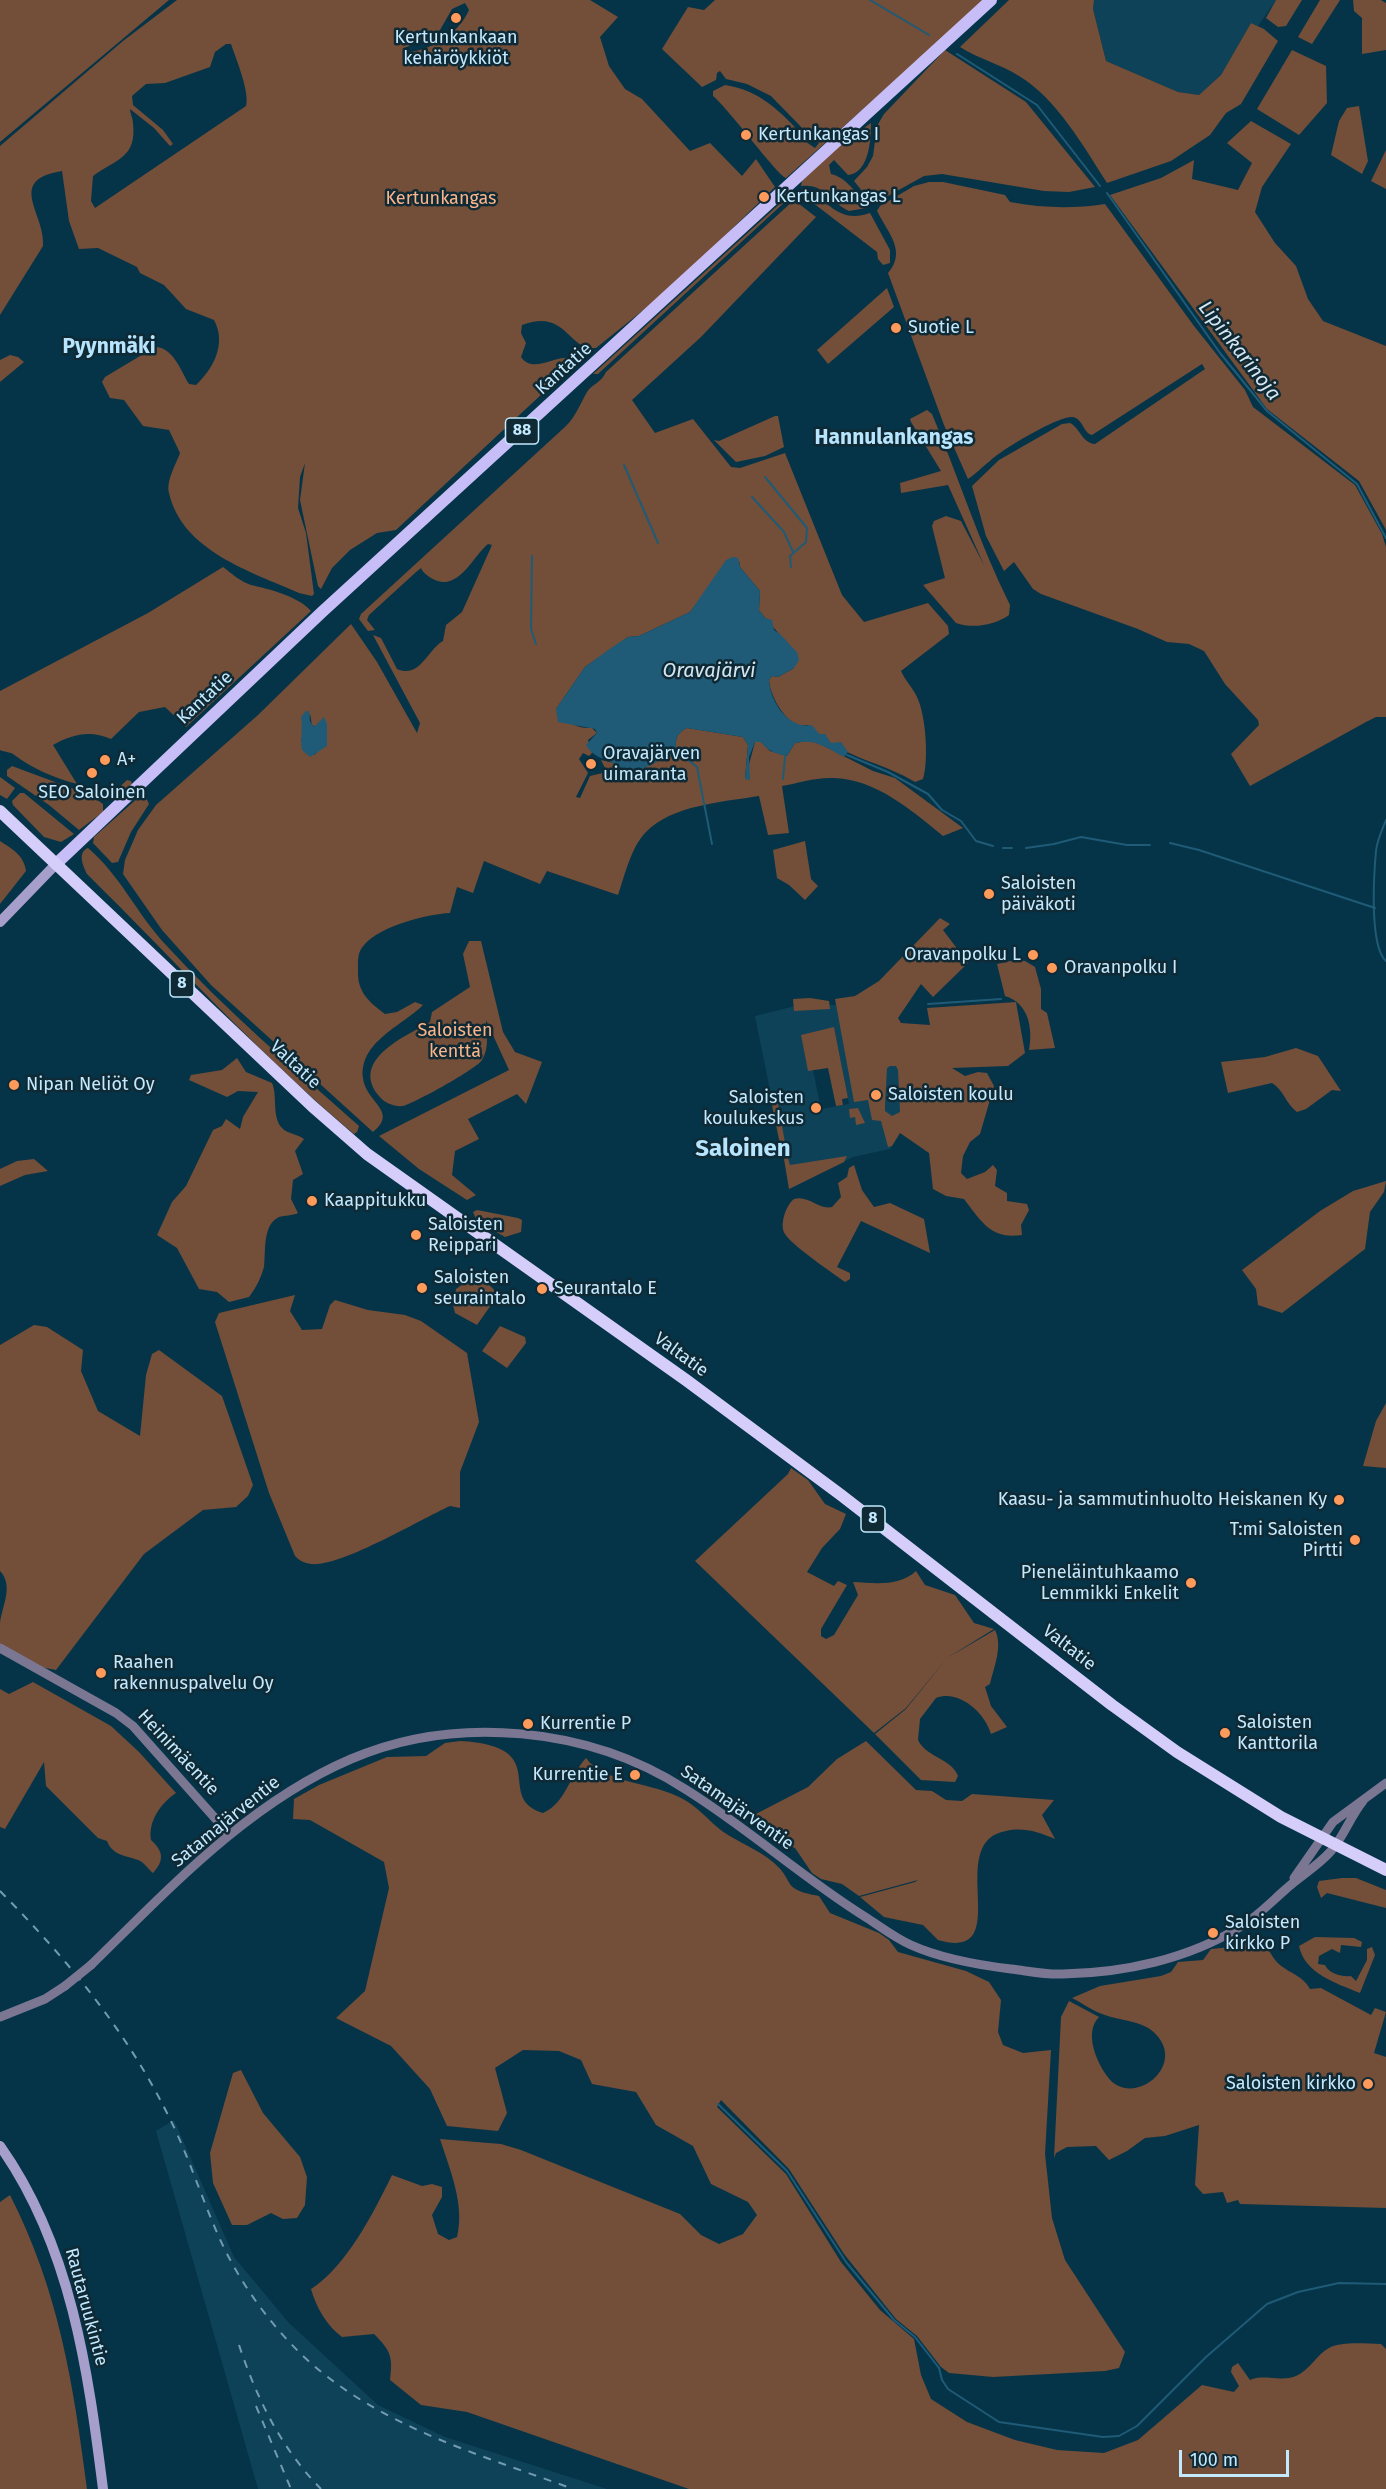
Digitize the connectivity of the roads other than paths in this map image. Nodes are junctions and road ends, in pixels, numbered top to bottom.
1 (992, 0) edge
2 (0, 811) edge
3 (56, 864) junction
4 (0, 922) edge
5 (0, 1648) edge
6 (1386, 1783) edge
7 (1363, 1801) junction
8 (230, 1835) junction
9 (1322, 1838) junction
10 (1336, 1845) junction
11 (1386, 1870) edge
12 (1288, 1887) junction
13 (0, 2018) edge
14 (0, 2146) edge
15 (103, 2489) edge

1 - 3 main road, Kantatie / 88
2 - 3 highway, Valtatie / 8
3 - 4 main road
3 - 9 highway, Valtatie / 8
5 - 8 street, Heinimäentie
6 - 7 street, Satamajärventie
7 - 9 street, Satamajärventie
7 - 10 street, Satamajärventie
8 - 12 street, Satamajärventie
8 - 13 street, Satamajärventie, bridge
9 - 10 highway, Valtatie / 8
9 - 12 street, Satamajärventie
10 - 11 highway, Valtatie / 8
10 - 12 street, Satamajärventie
14 - 15 main road, Rautaruukintie

